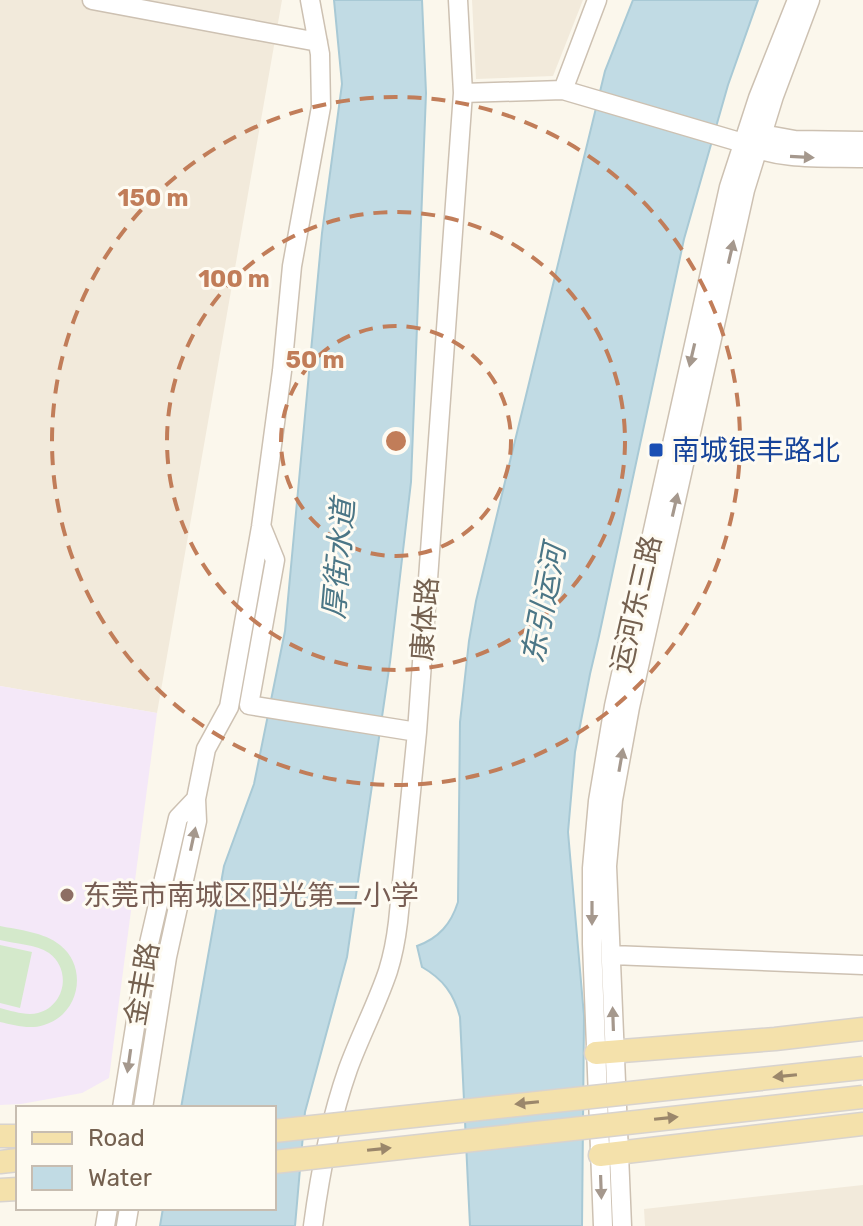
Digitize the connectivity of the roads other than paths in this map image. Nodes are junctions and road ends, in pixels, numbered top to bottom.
1 (92, 0) edge
2 (310, 0) edge
3 (458, 0) edge
4 (597, 0) edge
5 (797, 0) edge
6 (810, 0) edge
7 (318, 42) junction
8 (563, 90) junction
9 (463, 93) junction
10 (863, 141) edge
11 (754, 142) junction
12 (863, 158) edge
13 (261, 527) junction
14 (417, 732) junction
15 (196, 799) junction
16 (612, 955) junction
17 (863, 965) edge
18 (863, 1029) edge
19 (605, 1052) junction
20 (863, 1068) edge
21 (863, 1097) edge
22 (122, 1106) edge
23 (143, 1106) edge
24 (863, 1124) edge
25 (276, 1131) edge
26 (610, 1154) junction
27 (276, 1162) edge
28 (313, 1226) edge
29 (603, 1226) edge
30 (622, 1226) edge

1 - 7 street
2 - 7 street
3 - 9 street, 康体路
4 - 8 street
5 - 11 street, 运河东三路
6 - 11 street, 运河东三路
7 - 13 street
8 - 9 street
8 - 11 street
9 - 14 street, 康体路
10 - 11 street
11 -> 12 street
16 -> 11 street, 运河东三路
11 -> 19 street, 运河东三路
13 - 14 street
13 - 15 street
14 - 28 street, 康体路
15 -> 22 street, 金丰路
23 -> 15 street, 金丰路
16 - 17 street
19 -> 16 street, 运河东三路
18 - 19 main road
19 - 26 street, 运河东三路
20 -> 25 main road, bridge
27 -> 21 main road, bridge
24 - 26 main road
26 -> 29 street, 运河东三路
26 - 30 street, 运河东三路

